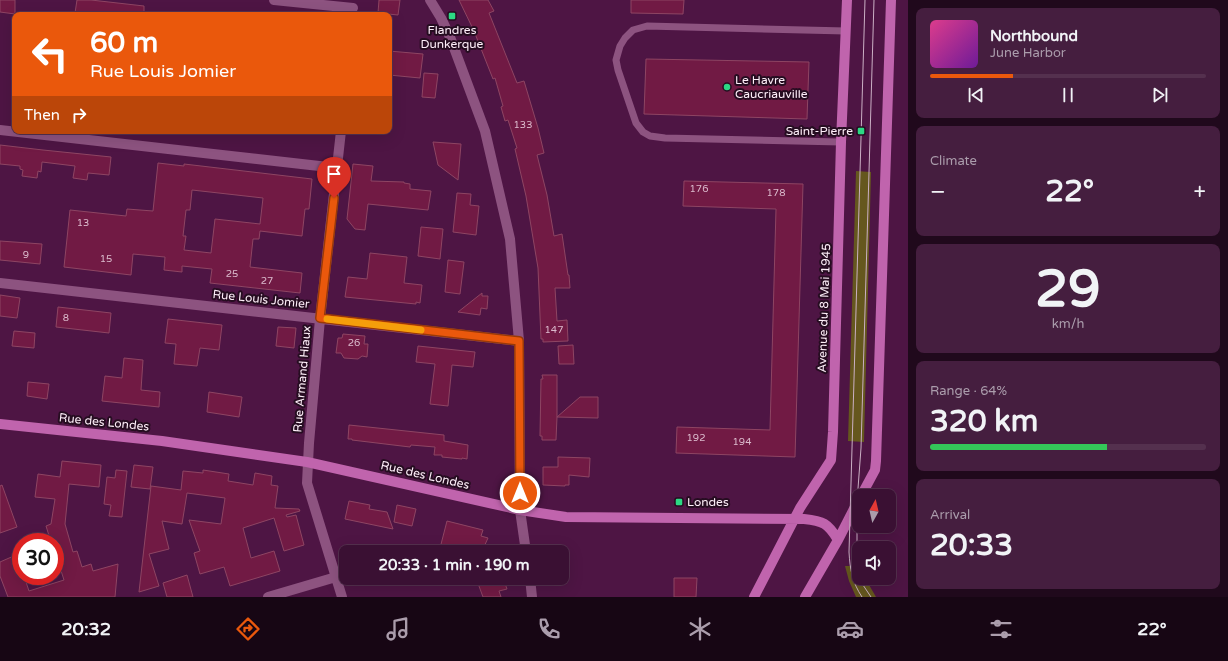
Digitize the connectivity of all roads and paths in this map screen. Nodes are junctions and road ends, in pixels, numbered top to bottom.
1 (274, 0) edge
2 (430, 0) edge
3 (847, 0) edge
4 (891, 0) edge
5 (353, 8) edge
6 (846, 31) junction
7 (0, 130) edge
8 (12, 131) edge
9 (35, 134) edge
10 (341, 134) edge
11 (841, 142) junction
12 (337, 168) junction
13 (0, 283) edge
14 (320, 318) junction
15 (519, 341) junction
16 (0, 424) edge
17 (307, 462) junction
18 (864, 489) edge
19 (520, 510) junction
20 (852, 513) edge
21 (794, 519) junction
22 (838, 540) junction
23 (525, 545) edge
24 (336, 577) junction
25 (531, 585) edge
26 (268, 597) edge
27 (342, 597) edge
28 (532, 597) edge
29 (754, 597) edge
30 (806, 597) edge

1 - 5 street
2 - 15 street
3 - 6 street, Avenue du 8 Mai 1945
4 - 18 street
6 - 11 street, Avenue du 8 Mai 1945
6 - 11 lane
7 - 8 street
9 - 12 street
10 - 12 street, Rue Armand Hiaux
11 - 21 street, Avenue du 8 Mai 1945
12 - 14 street, Rue Armand Hiaux
13 - 14 street, Rue Louis Jomier
14 - 15 street, Rue Louis Jomier
14 - 17 street, Rue Armand Hiaux
15 - 19 street
16 - 17 street, Rue des Londes
17 - 19 street, Rue des Londes
17 - 24 street, Rue Armand Hiaux
19 - 21 street, Rue des Londes
19 - 23 street
20 - 22 street
21 - 22 street, Rue des Londes
21 - 29 street, Avenue du 8 Mai 1945
22 - 30 street
24 - 26 street
24 - 27 street, Rue Armand Hiaux
25 - 28 street

